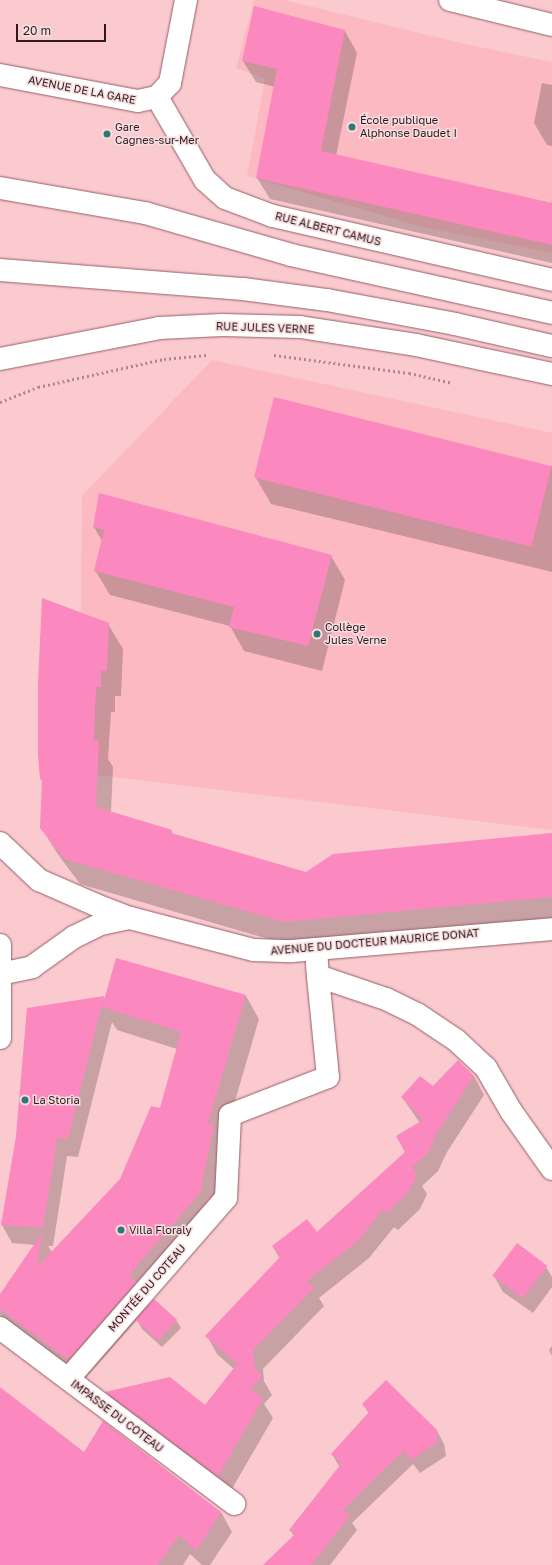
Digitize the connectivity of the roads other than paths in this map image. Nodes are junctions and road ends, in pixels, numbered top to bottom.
1 (186, 0) edge
2 (450, 0) edge
3 (552, 25) edge
4 (0, 75) edge
5 (157, 97) junction
6 (0, 188) edge
7 (0, 270) edge
8 (552, 280) edge
9 (552, 313) edge
10 (552, 346) edge
11 (0, 359) edge
12 (552, 374) edge
13 (0, 843) edge
14 (130, 918) junction
15 (552, 929) edge
16 (0, 945) edge
17 (316, 949) junction
18 (1, 974) edge
19 (318, 976) junction
20 (0, 1038) edge
21 (552, 1169) edge
22 (0, 1328) edge
23 (68, 1379) junction
24 (234, 1504) dead end

1 - 5 main road
2 - 3 main road
4 - 5 main road, AVENUE DE LA GARE
5 - 8 main road, RUE ALBERT CAMUS
6 - 9 main road
7 - 10 main road
11 - 12 main road, RUE JULES VERNE
13 - 14 main road, AVENUE DU DOCTEUR MAURICE DONAT
14 - 17 main road, AVENUE DU DOCTEUR MAURICE DONAT
14 - 18 main road, AVENUE DU DOCTEUR MAURICE DONAT
15 - 17 main road, AVENUE DU DOCTEUR MAURICE DONAT
16 - 18 main road
17 - 19 main road
18 - 20 main road
19 - 21 main road
19 - 23 main road, MONTÉE DU COTEAU
22 - 23 main road, IMPASSE DU COTEAU
23 - 24 main road, IMPASSE DU COTEAU

